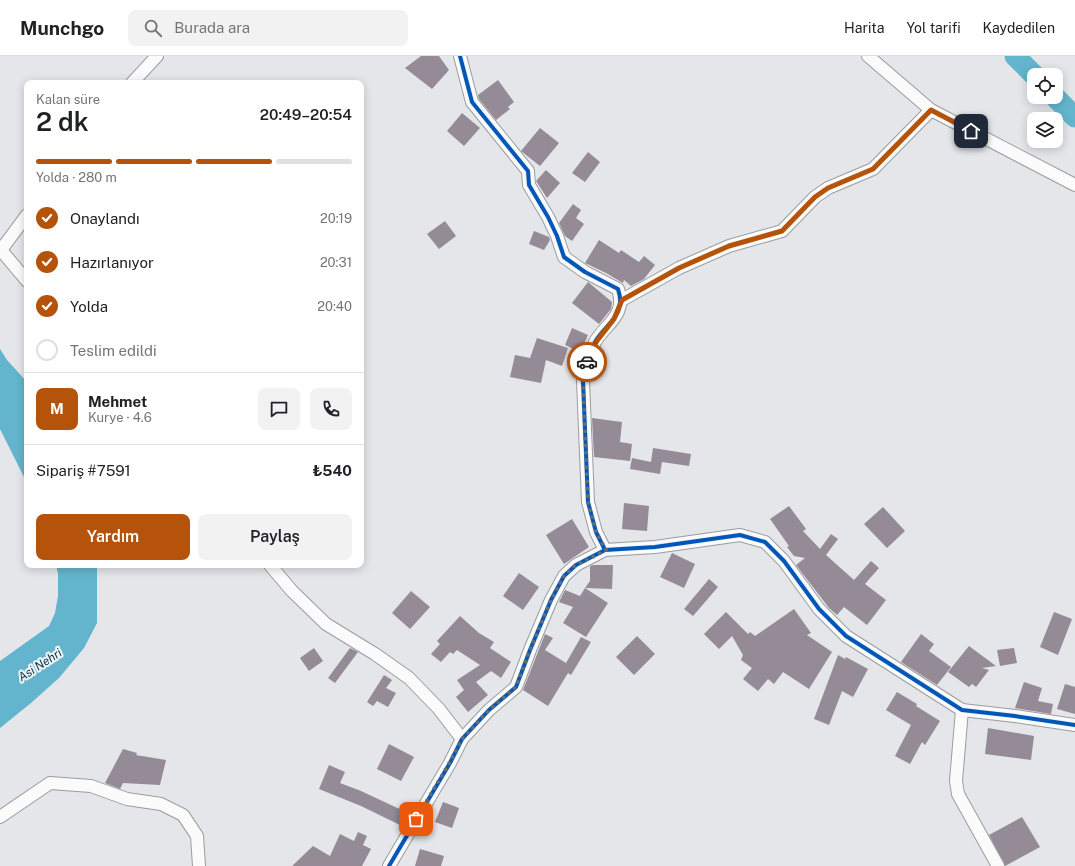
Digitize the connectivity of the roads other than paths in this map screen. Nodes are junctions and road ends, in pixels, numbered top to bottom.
1 (157, 56) edge
2 (460, 56) edge
3 (868, 56) edge
4 (135, 80) edge
5 (931, 110) junction
6 (1075, 185) edge
7 (24, 219) edge
8 (24, 277) edge
9 (622, 300) junction
10 (606, 550) junction
11 (273, 568) edge
12 (962, 710) junction
13 (1075, 725) edge
14 (462, 739) junction
15 (0, 817) edge
16 (199, 866) edge
17 (389, 866) edge
18 (998, 866) edge

1 - 4 street
2 - 9 street
3 - 5 street
5 - 6 street
5 - 9 street
7 - 8 street
9 - 10 street
10 - 12 street
10 - 14 street
11 - 14 street
12 - 13 street
12 - 18 street
14 - 17 street
15 - 16 street

